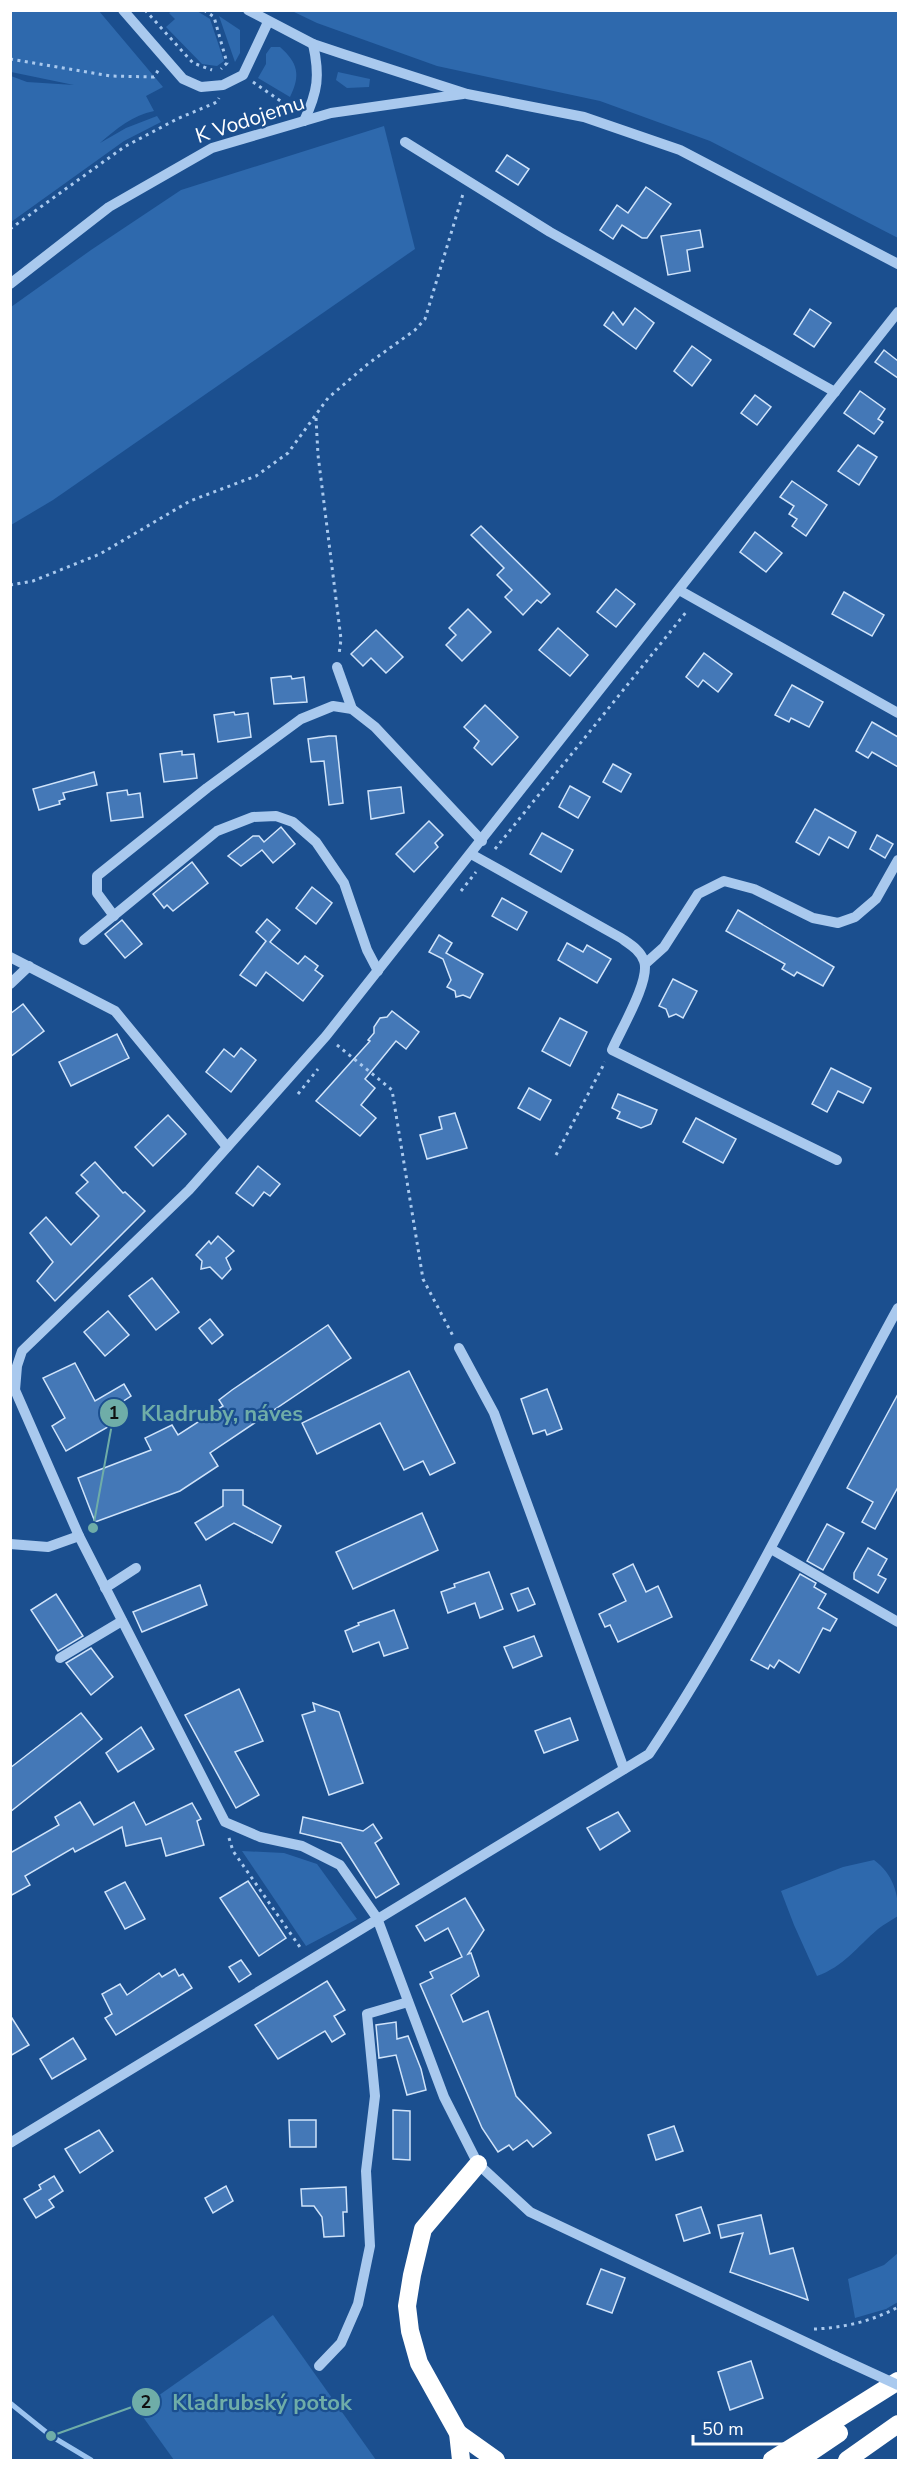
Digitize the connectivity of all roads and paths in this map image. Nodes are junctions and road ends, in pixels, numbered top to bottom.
1 (123, 10) edge
2 (145, 10) edge
3 (204, 10) edge
4 (248, 10) edge
5 (268, 22) junction
6 (313, 44) junction
7 (166, 57) junction
8 (10, 59) edge
9 (227, 63) junction
10 (243, 75) junction
11 (223, 85) junction
12 (467, 94) junction
13 (304, 121) junction
14 (405, 142) dead end
15 (468, 181) junction
16 (10, 229) edge
17 (898, 264) edge
18 (10, 284) edge
19 (898, 312) edge
20 (835, 392) junction
21 (316, 416) junction
22 (10, 585) edge
23 (679, 590) junction
24 (337, 667) joint
25 (352, 709) junction
26 (898, 713) edge
27 (482, 841) junction
28 (471, 854) junction
29 (898, 860) edge
30 (114, 916) junction
31 (84, 940) dead end
32 (10, 957) edge
33 (645, 964) junction
34 (29, 966) junction
35 (378, 971) junction
36 (10, 984) edge
37 (326, 1036) junction
38 (612, 1050) junction
39 (227, 1147) junction
40 (556, 1155) dead end
41 (837, 1160) dead end
42 (898, 1308) edge
43 (459, 1348) joint
44 (14, 1368) edge
45 (79, 1536) junction
46 (10, 1544) edge
47 (771, 1549) junction
48 (136, 1568) dead end
49 (105, 1588) junction
50 (122, 1621) junction
51 (898, 1622) edge
52 (60, 1658) dead end
53 (624, 1769) junction
54 (225, 1822) junction
55 (377, 1918) junction
56 (309, 1960) junction
57 (408, 2002) junction
58 (10, 2143) edge
59 (478, 2164) junction
60 (898, 2307) edge
61 (784, 2331) junction
62 (319, 2366) dead end
63 (898, 2385) edge
64 (898, 2424) edge
65 (458, 2433) junction
66 (461, 2460) edge
67 (496, 2460) edge
68 (772, 2460) edge
69 (799, 2460) edge
70 (847, 2460) edge

1 - 7 street
2 - 9 path
3 - 9 path
4 - 5 street
5 - 6 street
5 - 10 street
6 - 12 street
6 - 13 street
7 - 8 path
7 - 11 street
9 - 10 path
10 - 11 street
10 - 13 path
11 - 16 path
12 - 13 street, K Vodojemu
12 - 17 street
13 - 18 street, K Vodojemu
14 - 15 street
15 - 20 street
15 - 21 path
19 - 20 street
20 - 23 street
21 - 22 path
21 - 24 path
23 - 26 street
23 - 27 street
24 - 25 street
25 - 27 street
25 - 30 street
27 - 28 street
28 - 33 street
28 - 35 street
29 - 33 street
30 - 31 street
30 - 35 street
32 - 34 street
33 - 38 street
34 - 36 street
34 - 39 street
35 - 37 street
37 - 39 street
37 - 43 path
38 - 40 path
38 - 41 street
39 - 44 street
42 - 47 street
43 - 53 street
44 - 45 street
45 - 46 street
45 - 49 street
47 - 51 street
47 - 53 street
48 - 49 street
49 - 50 street
50 - 52 street
50 - 54 street
53 - 55 street
54 - 55 street
54 - 56 path
55 - 56 street
55 - 57 street
56 - 58 street
57 - 59 street
57 - 62 street
59 - 61 street
59 - 65 highway
60 - 61 path
61 - 63 street, bridge
63 - 68 highway
63 - 69 highway
64 - 70 highway
65 - 66 highway
65 - 67 highway

